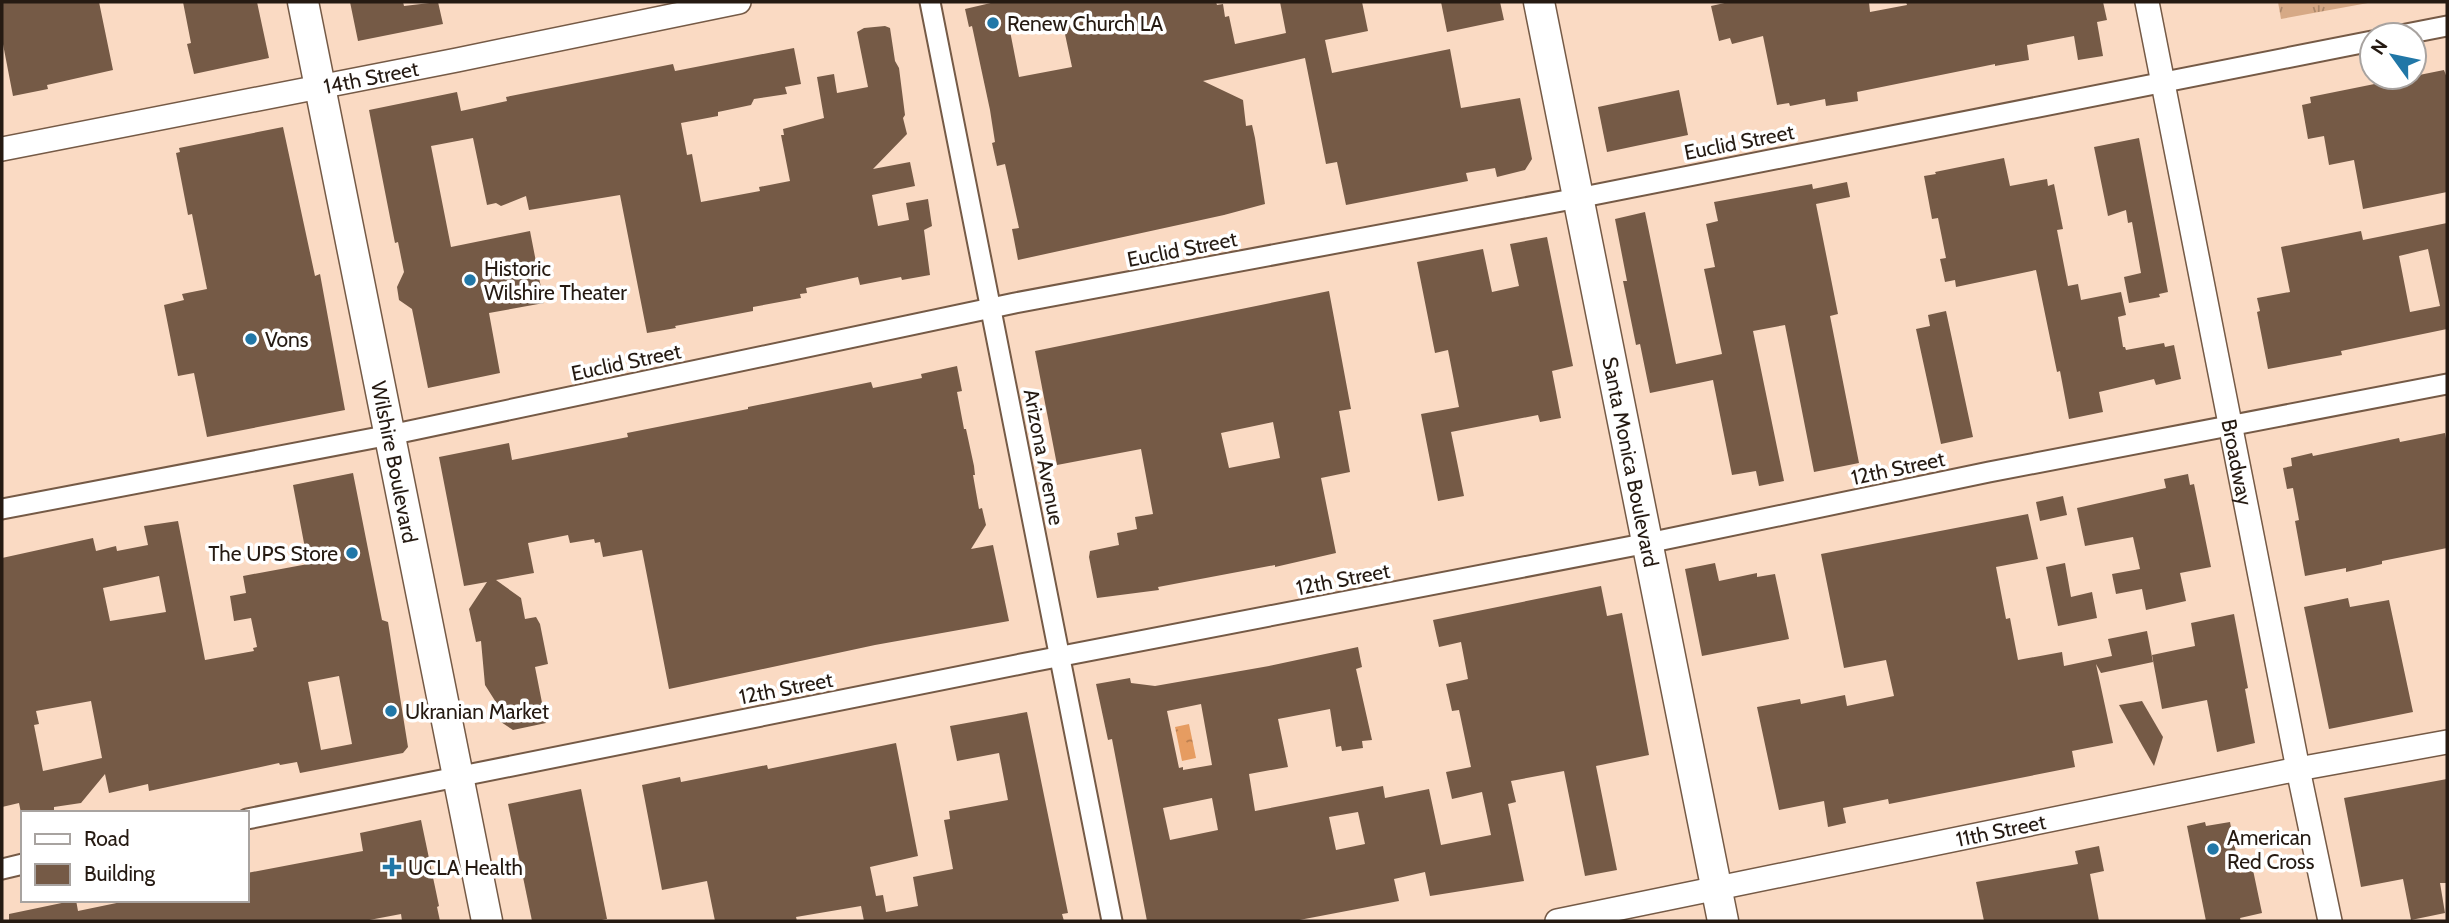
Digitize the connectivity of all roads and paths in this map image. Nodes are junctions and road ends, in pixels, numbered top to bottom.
1 (303, 2) edge
2 (738, 2) edge
3 (930, 2) edge
4 (1539, 2) edge
5 (2147, 2) edge
6 (2447, 26) edge
7 (2428, 30) edge
8 (2358, 44) edge
9 (2163, 82) junction
10 (320, 86) junction
11 (2, 149) edge
12 (1578, 198) junction
13 (992, 308) junction
14 (2447, 384) edge
15 (2232, 426) junction
16 (390, 435) junction
17 (2, 509) edge
18 (1648, 543) junction
19 (1060, 656) junction
20 (2447, 742) edge
21 (2298, 769) junction
22 (458, 777) junction
23 (248, 819) edge
24 (21, 864) edge
25 (2, 869) edge
26 (1716, 889) junction
27 (487, 921) edge
28 (1112, 921) edge
29 (1557, 921) edge
30 (1723, 921) edge
31 (2330, 921) edge

1 - 10 main road, Wilshire Boulevard
2 - 10 street, 14th Street
3 - 13 street, Arizona Avenue
4 - 12 main road, Santa Monica Boulevard
5 - 9 street, Broadway
6 - 7 street
8 - 9 street, Euclid Street
9 - 12 street, Euclid Street
9 - 15 street, Broadway
10 - 11 street, 14th Street
10 - 16 main road, Wilshire Boulevard
12 - 13 street, Euclid Street
12 - 18 main road, Santa Monica Boulevard
13 - 16 street, Euclid Street
13 - 19 street, Arizona Avenue
14 - 15 street, 12th Street
15 - 18 street, 12th Street
15 - 21 street, Broadway
16 - 17 street, Euclid Street
16 - 22 main road, Wilshire Boulevard
18 - 19 street, 12th Street
18 - 26 main road, Santa Monica Boulevard
19 - 22 street, 12th Street
19 - 28 street, Arizona Avenue
20 - 21 street, 11th Street
21 - 26 street, 11th Street
21 - 31 street, Broadway
22 - 23 street, 12th Street
22 - 27 main road, Wilshire Boulevard
24 - 25 street
26 - 29 street, 11th Street
26 - 30 main road, Santa Monica Boulevard

